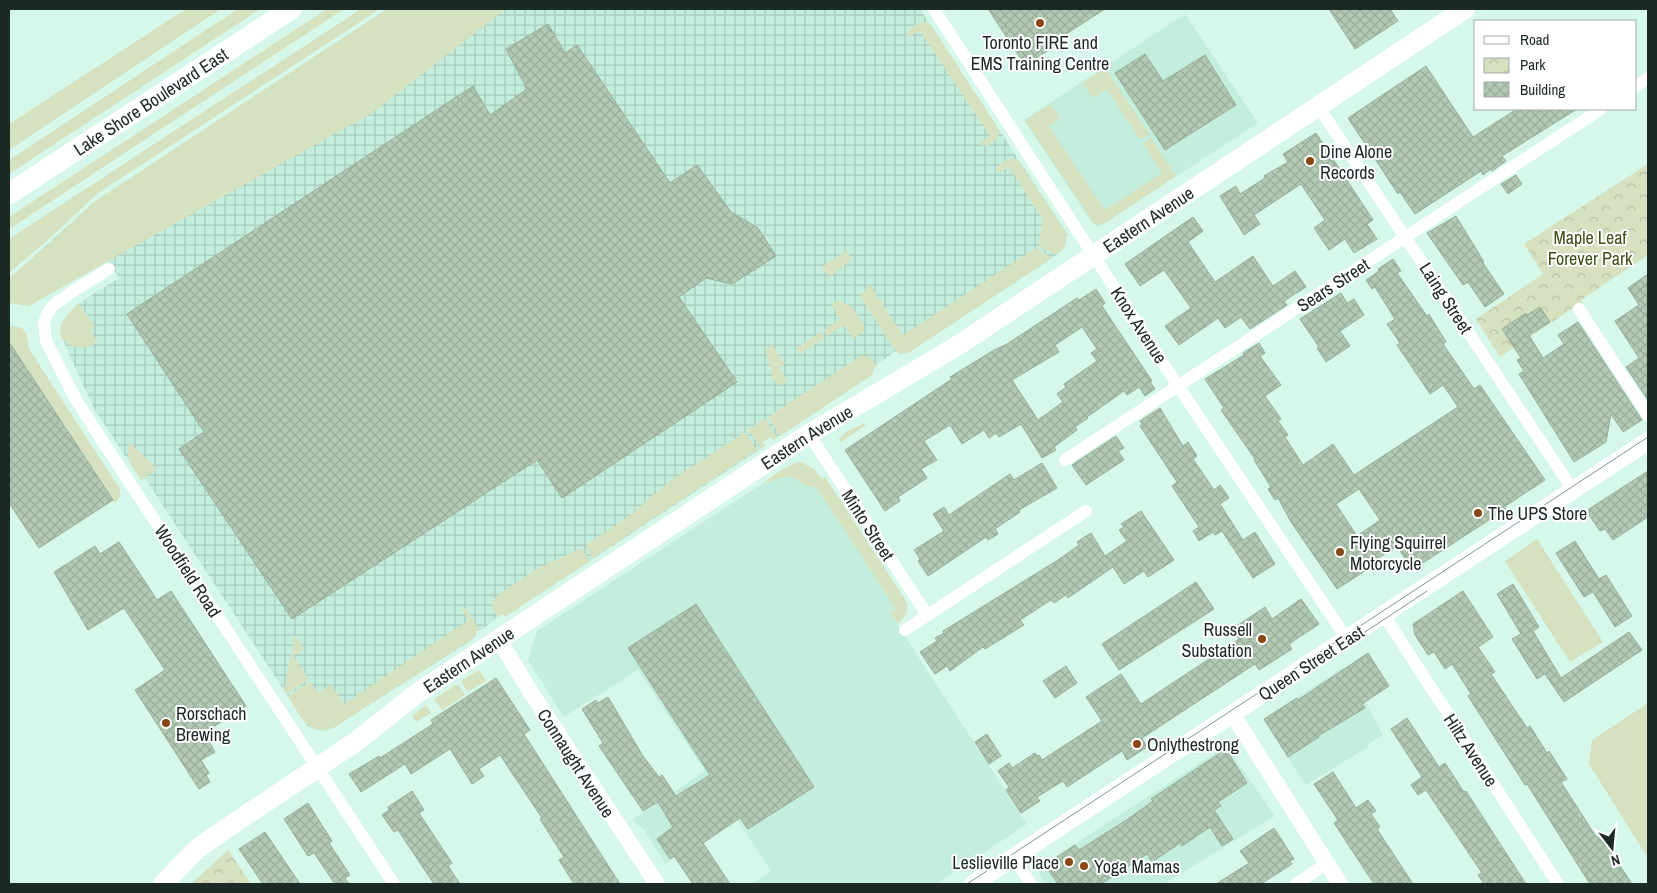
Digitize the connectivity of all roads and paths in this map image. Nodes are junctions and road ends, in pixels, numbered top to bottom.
1 (291, 9) edge
2 (934, 9) edge
3 (1465, 9) edge
4 (1648, 78) edge
5 (1637, 85) edge
6 (1318, 106) junction
7 (1599, 110) edge
8 (9, 194) edge
9 (1406, 237) junction
10 (1094, 254) junction
11 (109, 269) dead end
12 (1580, 309) dead end
13 (1178, 386) junction
14 (1648, 415) edge
15 (809, 434) junction
16 (1648, 441) edge
17 (1065, 460) dead end
18 (1573, 490) junction
19 (1086, 511) dead end
20 (927, 615) junction
21 (1384, 615) junction
22 (905, 630) dead end
23 (1347, 639) junction
24 (499, 640) junction
25 (1233, 715) junction
26 (317, 768) junction
27 (1014, 858) junction
28 (1327, 863) junction
29 (163, 884) edge
30 (394, 884) edge
31 (657, 884) edge
32 (973, 884) edge
33 (1031, 884) edge
34 (1296, 884) edge
35 (1340, 884) edge
36 (1558, 884) edge

1 - 8 highway, Lake Shore Boulevard East
2 - 10 street, Knox Avenue
3 - 6 main road, Eastern Avenue
4 - 5 street
6 - 9 street, Laing Street
6 - 10 main road, Eastern Avenue
7 - 9 street, Sears Street
9 - 13 street, Sears Street
9 - 18 street, Laing Street
10 - 13 street, Knox Avenue
10 - 15 main road, Eastern Avenue
11 - 26 street, Woodfield Road
12 - 14 street
13 - 17 street, Sears Street
13 - 23 street, Knox Avenue
15 - 20 street, Minto Street
15 - 24 main road, Eastern Avenue
16 - 18 main road, Queen Street East
18 - 21 main road, Queen Street East
19 - 20 street
20 - 22 street
21 - 23 main road, Queen Street East
21 - 36 street, Hiltz Avenue
23 - 25 main road, Queen Street East
24 - 26 main road, Eastern Avenue
24 - 31 street, Connaught Avenue
25 - 27 main road, Queen Street East
25 - 28 street
26 - 29 main road, Eastern Avenue
26 - 30 street, Woodfield Road
27 - 32 main road, Queen Street East
27 - 33 street
28 - 34 street
28 - 35 street

